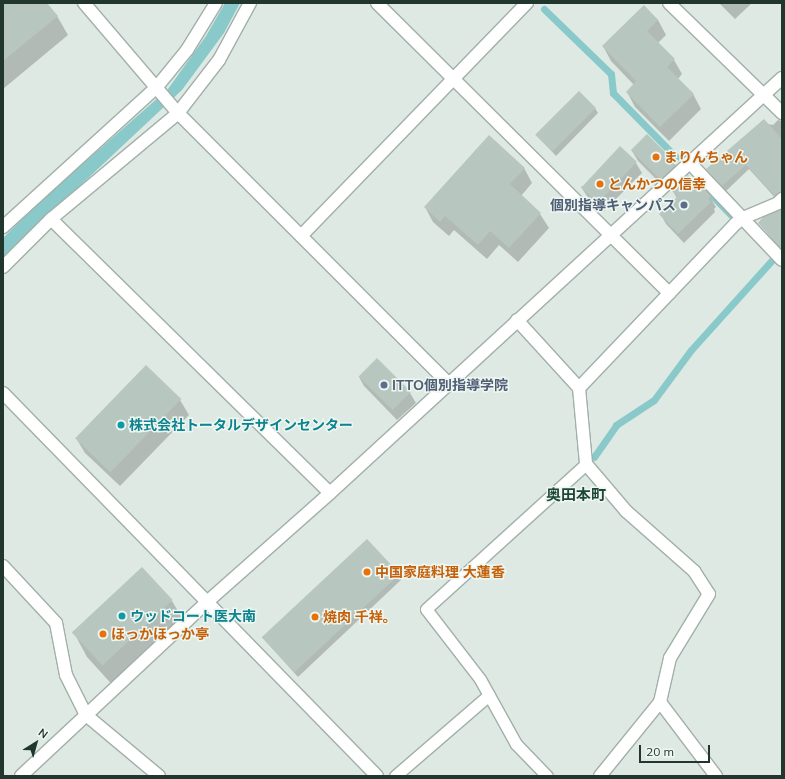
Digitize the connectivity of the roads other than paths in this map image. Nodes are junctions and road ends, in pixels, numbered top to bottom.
1 (84, 3) edge
2 (216, 3) edge
3 (250, 3) edge
4 (377, 3) edge
5 (527, 3) edge
6 (669, 3) edge
7 (782, 78) edge
8 (454, 79) junction
9 (156, 88) junction
10 (764, 94) junction
11 (178, 113) junction
12 (782, 113) edge
13 (689, 162) junction
14 (782, 199) edge
15 (743, 218) junction
16 (51, 219) junction
17 (3, 227) edge
18 (611, 234) junction
19 (301, 236) junction
20 (782, 260) edge
21 (3, 267) edge
22 (669, 293) junction
23 (517, 320) junction
24 (448, 384) junction
25 (579, 388) junction
26 (3, 392) edge
27 (586, 464) junction
28 (330, 492) junction
29 (3, 566) edge
30 (207, 602) junction
31 (489, 695) junction
32 (660, 702) junction
33 (86, 715) junction
34 (21, 776) edge
35 (160, 776) edge
36 (377, 776) edge
37 (395, 776) edge
38 (547, 776) edge
39 (600, 776) edge
40 (716, 776) edge

1 - 9 street
2 - 9 street
3 - 11 street
4 - 8 street
5 - 8 street
6 - 10 street
7 - 10 street
8 - 18 street
8 - 19 street
9 - 11 street
9 - 17 street
10 - 12 street
10 - 13 street
11 - 16 street
11 - 19 street
13 - 15 street
13 - 18 street
14 - 15 street
15 - 20 street
15 - 22 street
16 - 21 street
16 - 28 street
18 - 22 street
18 - 23 street
19 - 24 street
22 - 25 street
23 - 24 street
23 - 25 street
24 - 28 street
25 - 27 street
26 - 30 street
27 - 31 lane
27 - 32 street
28 - 30 street
29 - 33 street
30 - 33 street
30 - 36 street
31 - 37 lane
31 - 38 lane
32 - 39 street
32 - 40 street
33 - 34 street
33 - 35 street

